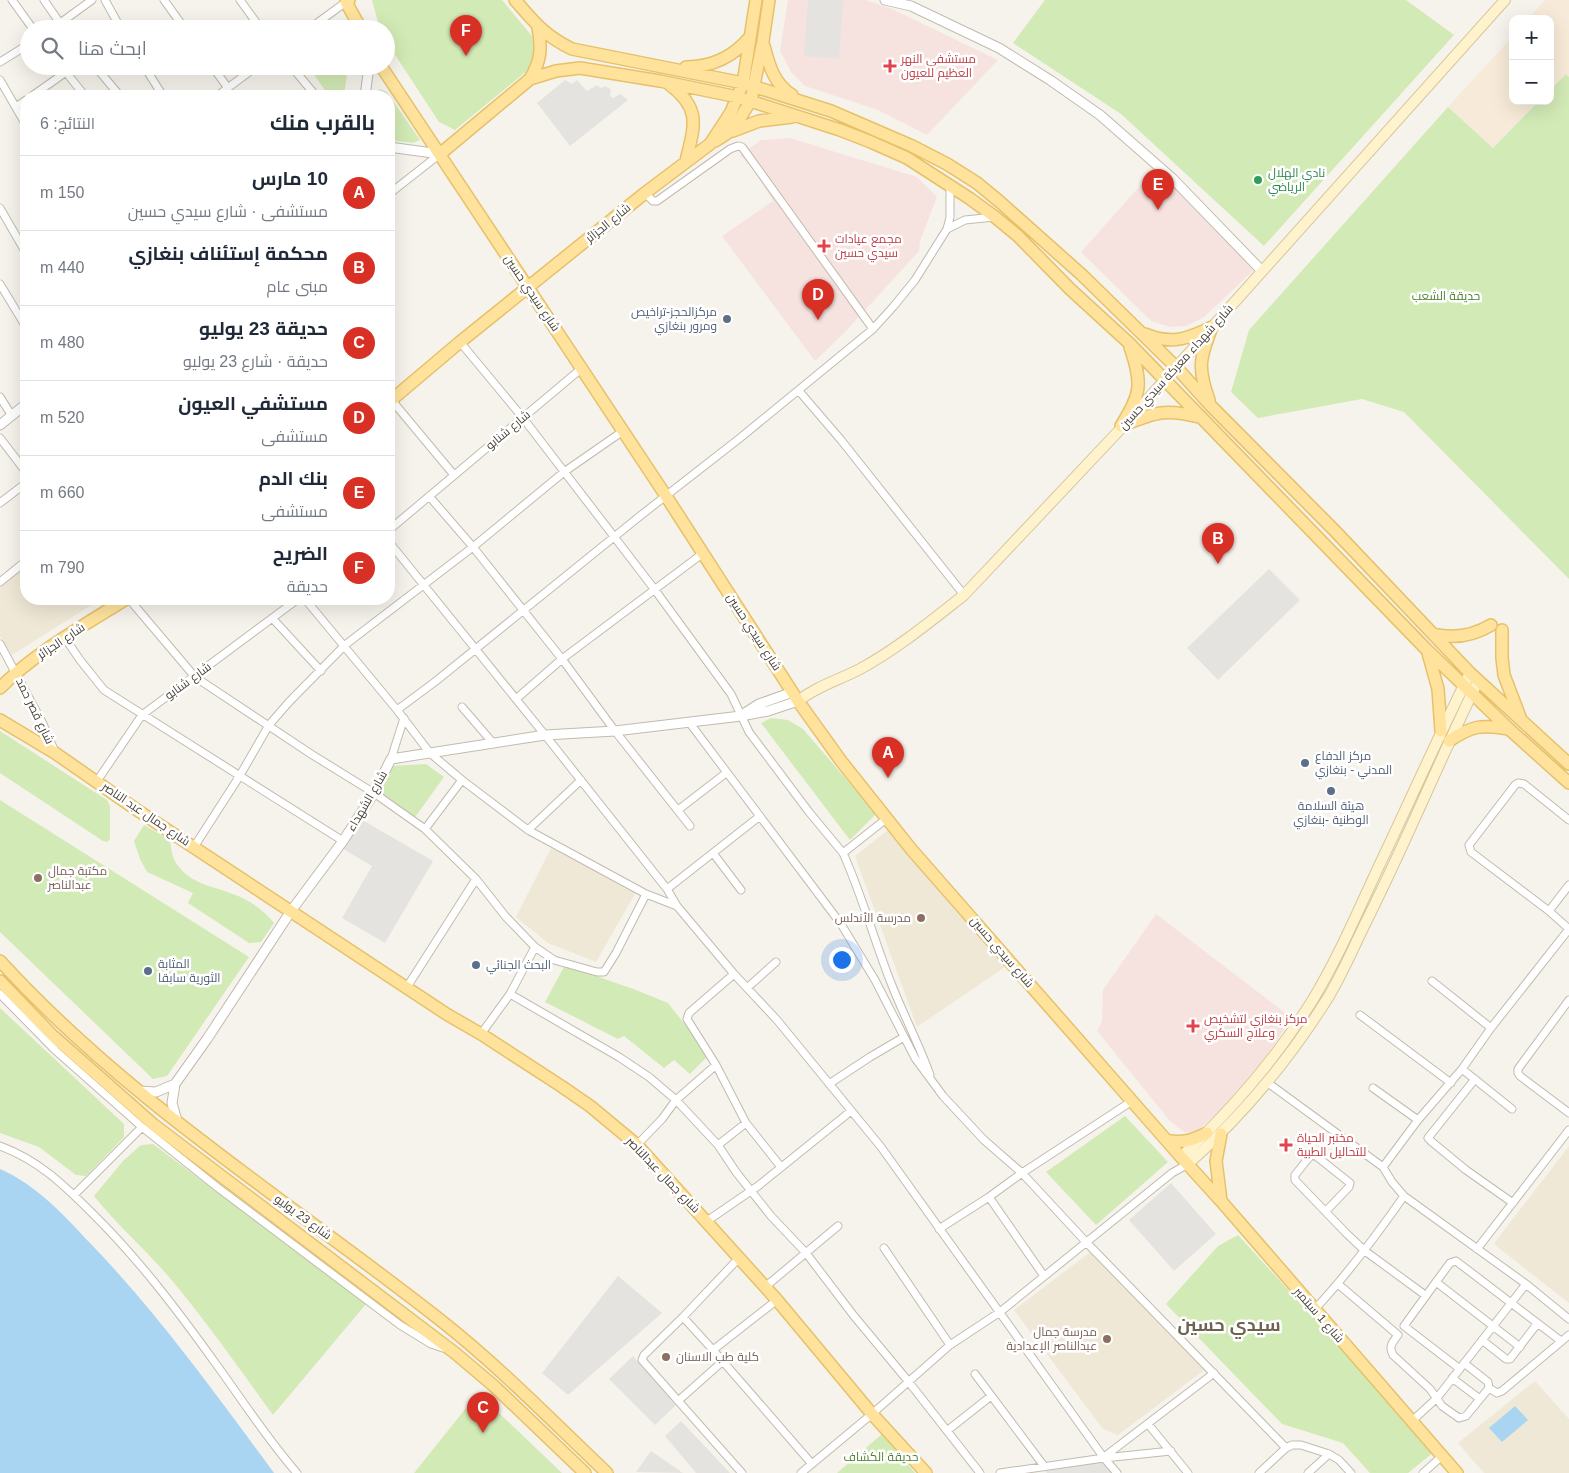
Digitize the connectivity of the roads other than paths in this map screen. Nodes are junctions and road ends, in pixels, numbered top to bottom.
1 (12, 0) edge
2 (44, 0) edge
3 (92, 0) edge
4 (105, 0) edge
5 (164, 0) edge
6 (516, 0) edge
7 (756, 0) edge
8 (769, 0) edge
9 (884, 0) edge
10 (1505, 0) edge
11 (242, 1) edge
12 (346, 1) edge
13 (26, 20) edge
14 (58, 20) edge
15 (69, 20) edge
16 (116, 20) edge
17 (178, 20) edge
18 (255, 20) edge
19 (321, 20) edge
20 (356, 20) edge
21 (538, 28) junction
22 (750, 38) junction
23 (763, 41) junction
24 (20, 50) edge
25 (0, 62) edge
26 (665, 67) junction
27 (57, 75) edge
28 (69, 75) edge
29 (102, 75) edge
30 (150, 75) edge
31 (219, 75) edge
32 (245, 75) edge
33 (298, 75) edge
34 (368, 75) edge
35 (387, 75) edge
36 (530, 79) junction
37 (0, 80) edge
38 (743, 83) junction
39 (669, 84) junction
40 (755, 87) junction
41 (228, 88) junction
42 (39, 90) edge
43 (80, 90) edge
44 (115, 90) edge
45 (159, 90) edge
46 (226, 90) edge
47 (311, 90) edge
48 (366, 90) edge
49 (738, 97) junction
50 (752, 100) junction
51 (802, 101) junction
52 (20, 104) edge
53 (16, 107) junction
54 (20, 115) edge
55 (800, 117) junction
56 (729, 132) junction
57 (710, 144) junction
58 (395, 148) edge
59 (440, 154) junction
60 (681, 165) junction
61 (685, 182) junction
62 (950, 185) junction
63 (395, 189) edge
64 (645, 193) junction
65 (0, 208) edge
66 (995, 217) junction
67 (947, 229) junction
68 (20, 243) edge
69 (1262, 271) junction
70 (0, 284) edge
71 (528, 288) junction
72 (20, 318) edge
73 (1212, 327) junction
74 (872, 329) junction
75 (1140, 332) junction
76 (460, 342) junction
77 (1129, 343) junction
78 (1176, 367) junction
79 (582, 368) junction
80 (1164, 380) junction
81 (799, 390) junction
82 (395, 395) edge
83 (0, 397) edge
84 (395, 405) edge
85 (1211, 406) junction
86 (20, 409) edge
87 (12, 416) junction
88 (1200, 417) junction
89 (523, 418) junction
90 (0, 426) edge
91 (1122, 426) junction
92 (623, 431) junction
93 (0, 438) edge
94 (20, 464) edge
95 (564, 472) junction
96 (454, 475) junction
97 (20, 488) edge
98 (429, 496) junction
99 (666, 496) junction
100 (0, 503) edge
101 (395, 525) edge
102 (615, 538) junction
103 (474, 547) junction
104 (395, 550) edge
105 (702, 554) junction
106 (20, 566) edge
107 (0, 582) edge
108 (424, 586) junction
109 (654, 590) junction
110 (964, 595) junction
111 (118, 605) edge
112 (133, 605) edge
113 (290, 605) edge
114 (310, 605) edge
115 (523, 611) junction
116 (273, 619) junction
117 (1491, 625) dead end
118 (1502, 630) dead end
119 (1433, 634) junction
120 (65, 638) junction
121 (0, 644) edge
122 (345, 646) junction
123 (474, 649) junction
124 (1426, 649) junction
125 (562, 659) junction
126 (321, 671) junction
127 (16, 672) junction
128 (195, 677) junction
129 (1474, 677) junction
130 (0, 688) edge
131 (1468, 689) junction
132 (796, 696) junction
133 (516, 699) junction
134 (462, 707) dead end
135 (397, 710) junction
136 (142, 715) junction
137 (741, 716) junction
138 (404, 718) junction
139 (0, 720) edge
140 (1522, 721) junction
141 (689, 722) junction
142 (269, 725) junction
143 (1509, 729) junction
144 (615, 731) junction
145 (1441, 731) junction
146 (546, 735) junction
147 (1449, 741) junction
148 (493, 743) junction
149 (55, 753) junction
150 (430, 753) junction
151 (391, 759) junction
152 (1569, 764) edge
153 (726, 773) junction
154 (239, 777) junction
155 (462, 780) junction
156 (580, 780) junction
157 (97, 781) junction
158 (1569, 783) edge
159 (374, 793) junction
160 (678, 810) junction
161 (760, 816) junction
162 (886, 819) junction
163 (1569, 820) edge
164 (690, 826) dead end
165 (425, 829) junction
166 (528, 830) junction
167 (343, 841) junction
168 (194, 846) junction
169 (713, 853) junction
170 (843, 853) junction
171 (476, 879) junction
172 (1569, 885) edge
173 (667, 889) junction
174 (741, 890) dead end
175 (646, 894) junction
176 (677, 906) junction
177 (291, 911) junction
178 (1549, 911) junction
179 (1569, 929) edge
180 (535, 947) junction
181 (0, 961) edge
182 (776, 962) dead end
183 (734, 974) junction
184 (0, 981) edge
185 (1432, 981) dead end
186 (407, 987) junction
187 (747, 988) junction
188 (0, 994) edge
189 (510, 994) junction
190 (1569, 1000) edge
191 (1360, 1015) dead end
192 (1491, 1028) junction
193 (481, 1034) junction
194 (904, 1037) junction
195 (716, 1065) junction
196 (1462, 1068) junction
197 (1475, 1079) junction
198 (933, 1083) junction
199 (1268, 1083) junction
200 (1450, 1083) junction
201 (175, 1084) junction
202 (829, 1084) junction
203 (1373, 1088) dead end
204 (138, 1091) junction
205 (676, 1100) junction
206 (1132, 1101) junction
207 (1512, 1109) dead end
208 (851, 1111) junction
209 (1569, 1113) edge
210 (1418, 1120) junction
211 (746, 1123) junction
212 (178, 1124) junction
213 (142, 1127) junction
214 (1569, 1130) edge
215 (1207, 1133) junction
216 (1221, 1134) junction
217 (1166, 1140) junction
218 (637, 1145) junction
219 (718, 1145) junction
220 (0, 1146) edge
221 (1185, 1161) junction
222 (1383, 1166) junction
223 (781, 1167) junction
224 (1022, 1173) junction
225 (214, 1177) junction
226 (751, 1191) junction
227 (74, 1195) junction
228 (1404, 1196) junction
229 (989, 1197) junction
230 (1221, 1200) junction
231 (1513, 1203) junction
232 (1326, 1211) junction
233 (707, 1221) junction
234 (838, 1226) dead end
235 (939, 1229) junction
236 (1087, 1243) junction
237 (884, 1248) dead end
238 (1477, 1249) junction
239 (1365, 1251) junction
240 (806, 1253) junction
241 (738, 1258) junction
242 (1044, 1276) junction
243 (1436, 1282) junction
244 (1338, 1284) junction
245 (1526, 1284) junction
246 (765, 1287) junction
247 (1425, 1295) junction
248 (777, 1300) junction
249 (1510, 1303) junction
250 (1314, 1310) junction
251 (1000, 1312) junction
252 (683, 1317) junction
253 (1569, 1319) edge
254 (1537, 1324) junction
255 (1404, 1326) junction
256 (1493, 1326) junction
257 (1398, 1335) junction
258 (1569, 1335) edge
259 (1482, 1340) junction
260 (1561, 1341) junction
261 (950, 1345) junction
262 (1520, 1347) junction
263 (713, 1350) junction
264 (723, 1361) junction
265 (1462, 1366) junction
266 (501, 1372) junction
267 (1214, 1373) junction
268 (975, 1374) dead end
269 (1452, 1378) junction
270 (908, 1381) junction
271 (491, 1383) junction
272 (1489, 1388) junction
273 (991, 1396) junction
274 (1437, 1398) junction
275 (1480, 1399) junction
276 (678, 1401) junction
277 (872, 1414) junction
278 (1412, 1421) junction
279 (1148, 1424) junction
280 (948, 1430) junction
281 (1286, 1448) junction
282 (1171, 1451) junction
283 (1329, 1454) junction
284 (1442, 1456) junction
285 (1104, 1458) junction
286 (812, 1464) junction
287 (1044, 1466) junction
288 (1037, 1470) edge
289 (297, 1473) edge
290 (585, 1473) edge
291 (607, 1473) edge
292 (742, 1473) edge
293 (801, 1473) edge
294 (926, 1473) edge
295 (980, 1473) edge
296 (1000, 1473) edge
297 (1117, 1473) edge
298 (1188, 1473) edge
299 (1259, 1473) edge
300 (1308, 1473) edge
301 (1350, 1473) edge
302 (1423, 1473) edge
303 (1457, 1473) edge

1 - 13 street
2 - 14 street
3 - 15 street
4 - 16 street
5 - 17 street
6 - 21 main road
7 - 22 main road, شارع الجزائر
8 - 23 main road
9 - 69 street
10 - 69 main road, شارع شهداء معركة سيدي حسين
11 - 18 street
12 - 19 street
12 - 20 main road
21 - 26 main road
21 - 36 main road
22 - 26 main road
22 - 38 main road, شارع الجزائر
23 - 40 main road
23 - 51 main road
24 - 25 street
26 - 38 main road
27 - 42 street
28 - 43 street
29 - 44 street
30 - 45 street
31 - 41 street
32 - 41 street
33 - 47 street
34 - 48 street
35 - 59 main road, شارع سيدي حسين
36 - 39 main road
36 - 59 main road
37 - 53 street
38 - 40 main road
38 - 49 main road, شارع الجزائر
39 - 49 main road
39 - 60 main road
40 - 50 main road
40 - 51 main road
41 - 46 street
49 - 50 main road
49 - 57 main road, شارع الجزائر
50 - 55 main road
50 - 56 main road
51 - 75 main road
52 - 53 street
53 - 54 street
55 - 56 main road
55 - 62 main road
56 - 57 main road
57 - 60 main road, شارع الجزائر
58 - 59 street
59 - 63 street
59 - 71 main road, شارع سيدي حسين
60 - 61 street
60 - 64 main road, شارع الجزائر
61 - 64 street
61 - 74 street
62 - 66 main road
62 - 67 street
64 - 71 main road, شارع الجزائر
65 - 68 street
66 - 67 street
66 - 77 main road
67 - 74 street
69 - 73 main road, شارع شهداء معركة سيدي حسين
70 - 72 street
71 - 76 main road, شارع الجزائر
71 - 79 main road, شارع سيدي حسين
73 - 75 main road
73 - 78 main road, شارع شهداء معركة سيدي حسين
73 - 85 main road
74 - 81 street
75 - 78 main road
76 - 82 main road, شارع الجزائر
76 - 89 street
77 - 80 main road
77 - 91 main road
78 - 80 main road, شارع شهداء معركة سيدي حسين
78 - 85 main road
79 - 89 street, شارع شنابو
79 - 92 main road, شارع سيدي حسين
80 - 88 main road
80 - 91 main road, شارع شهداء معركة سيدي حسين
81 - 99 street
81 - 110 street
83 - 87 street
84 - 96 street
85 - 119 main road
86 - 87 street
87 - 90 street
88 - 91 main road
88 - 124 main road
89 - 95 street
89 - 96 street, شارع شنابو
91 - 110 main road, شارع شهداء معركة سيدي حسين
92 - 95 street
92 - 99 main road, شارع سيدي حسين
93 - 94 street
95 - 102 street
95 - 103 street
96 - 98 street, شارع شنابو
97 - 100 street
98 - 101 street, شارع شنابو
98 - 103 street
99 - 102 street
99 - 105 main road, شارع سيدي حسين
102 - 109 street
102 - 115 street
103 - 108 street
103 - 115 street
104 - 108 street
105 - 109 street
105 - 132 main road, شارع سيدي حسين
106 - 107 street
108 - 122 street
108 - 123 street
109 - 125 street
109 - 137 street
110 - 132 main road, شارع شهداء معركة سيدي حسين
111 - 120 main road, شارع الجزائر
112 - 128 street
113 - 116 street, شارع شنابو
114 - 122 street
115 - 123 street
115 - 125 street
116 - 126 street
116 - 128 street, شارع شنابو
117 - 119 main road
118 - 140 main road
119 - 129 main road
120 - 127 main road, شارع الجزائر
120 - 136 street
121 - 127 street, شارع قصر حمد
122 - 126 street
122 - 135 street
123 - 133 street
123 - 135 street
124 - 131 main road
124 - 145 main road
125 - 133 street
125 - 144 street
126 - 142 street
127 - 130 main road, شارع الجزائر
127 - 149 street, شارع قصر حمد
128 - 136 street, شارع شنابو
128 - 142 street
129 - 131 main road
129 - 140 main road
131 - 143 main road
131 - 145 main road
131 - 147 main road
132 - 137 street, شارع الشهداء
132 - 162 main road, شارع سيدي حسين
133 - 146 street
134 - 148 street
135 - 138 street
136 - 154 street
136 - 157 street, شارع شنابو
137 - 141 street, شارع الشهداء
137 - 170 street
138 - 150 street
138 - 151 street
139 - 149 main road, شارع جمال عبد الناصر
140 - 152 main road
141 - 144 street, شارع الشهداء
141 - 153 street
142 - 154 street
142 - 159 street
143 - 147 main road
143 - 158 main road
144 - 146 street, شارع الشهداء
144 - 160 street
145 - 215 main road
146 - 148 street, شارع الشهداء
146 - 156 street
147 - 199 main road
148 - 150 street, شارع الشهداء
149 - 157 main road, شارع جمال عبد الناصر
150 - 151 street, شارع الشهداء
150 - 155 street
151 - 159 street, شارع الشهداء
153 - 160 street
153 - 161 street
154 - 167 street
154 - 168 street
155 - 165 street
155 - 166 street
156 - 166 street
156 - 173 street
157 - 168 main road, شارع جمال عبد الناصر
159 - 165 street
159 - 167 street, شارع الشهداء
160 - 164 street
161 - 169 street
161 - 194 street
162 - 170 street
162 - 206 main road, شارع سيدي حسين
163 - 178 street
165 - 171 street
166 - 175 street
167 - 177 street, شارع الشهداء
168 - 177 main road, شارع جمال عبد الناصر
169 - 173 street
169 - 174 street
170 - 198 street
171 - 180 street
171 - 186 street
172 - 178 street
173 - 176 street
175 - 176 street
175 - 180 street
176 - 183 street
177 - 186 main road, شارع جمال عبدالناصر
177 - 201 street, شارع الشهداء
178 - 179 street
179 - 192 street
180 - 189 street
181 - 204 main road, شارع 23 يوليو
182 - 187 street
183 - 187 street
183 - 195 street
184 - 225 main road, شارع 23 يوليو
185 - 192 street
186 - 193 main road, شارع جمال عبدالناصر
187 - 202 street
188 - 213 street
189 - 193 street
189 - 205 street
190 - 209 street
191 - 200 street
192 - 196 street
193 - 218 main road, شارع جمال عبدالناصر
194 - 198 street
194 - 202 street
195 - 205 street
195 - 211 street
196 - 197 street
196 - 200 street
197 - 207 street
197 - 231 street
198 - 224 street
199 - 216 main road
199 - 222 street
200 - 210 street
201 - 204 street
201 - 212 street
202 - 208 street
203 - 210 street
204 - 212 main road, شارع 23 يوليو
205 - 218 street
205 - 219 street
206 - 217 main road, شارع سيدي حسين
206 - 224 street
208 - 223 street
208 - 235 street
210 - 222 street
211 - 219 street
211 - 223 street
212 - 266 main road, شارع 23 يوليو
213 - 225 street
213 - 227 street
214 - 231 street
215 - 217 main road
215 - 221 main road
216 - 221 main road
216 - 230 main road
217 - 221 main road, شارع سيدي حسين
218 - 233 main road, شارع جمال عبدالناصر
219 - 226 street
220 - 227 street
221 - 230 main road, شارع 1 سبتمبر
221 - 236 street
222 - 228 street
223 - 226 street
224 - 229 street
224 - 236 street
225 - 271 main road, شارع 23 يوليو
226 - 233 street
226 - 240 street
227 - 289 street
228 - 238 street
228 - 239 street
229 - 235 street
229 - 242 street
230 - 250 main road, شارع 1 سبتمبر
231 - 238 street
232 - 232 street
232 - 239 street
233 - 241 main road, شارع جمال عبدالناصر
234 - 240 street
235 - 251 street
236 - 242 street
236 - 267 street
237 - 261 street
238 - 245 street
239 - 244 street
239 - 247 street
240 - 246 street
240 - 270 street
241 - 246 main road, شارع جمال عبدالناصر
241 - 252 street
242 - 251 street
243 - 247 street
243 - 249 street
243 - 256 street
244 - 250 street
244 - 257 street
245 - 249 street
245 - 253 street
246 - 248 main road, شارع جمال عبدالناصر
247 - 255 street
248 - 263 street
248 - 277 main road, شارع جمال عبدالناصر
249 - 254 street
249 - 256 street
250 - 278 main road, شارع 1 سبتمبر
251 - 261 street
251 - 285 street
252 - 263 street
252 - 276 street
254 - 260 street
254 - 262 street
255 - 257 street
255 - 265 street
256 - 259 street
256 - 262 street
257 - 274 street
258 - 260 street
259 - 262 street
259 - 265 street
260 - 272 street
261 - 270 street
263 - 264 street
264 - 276 street
264 - 286 street
265 - 269 street
265 - 272 street
266 - 271 main road
266 - 291 main road, شارع 23 يوليو
267 - 279 street
267 - 281 street
268 - 273 street
269 - 274 street
269 - 275 street
270 - 277 street
270 - 280 street
271 - 290 main road, شارع 23 يوليو
272 - 275 street
273 - 280 street
273 - 287 street
274 - 275 street
274 - 278 street
276 - 292 street
277 - 286 street
277 - 294 main road, شارع جمال عبدالناصر
278 - 284 main road, شارع 1 سبتمبر
279 - 282 street
279 - 285 street
280 - 295 street
281 - 283 street
281 - 299 street
282 - 285 street
282 - 298 street
283 - 300 street
283 - 301 street
284 - 302 street
284 - 303 main road, شارع 1 سبتمبر
285 - 287 street
285 - 297 street
286 - 293 street
287 - 288 street
288 - 296 street

